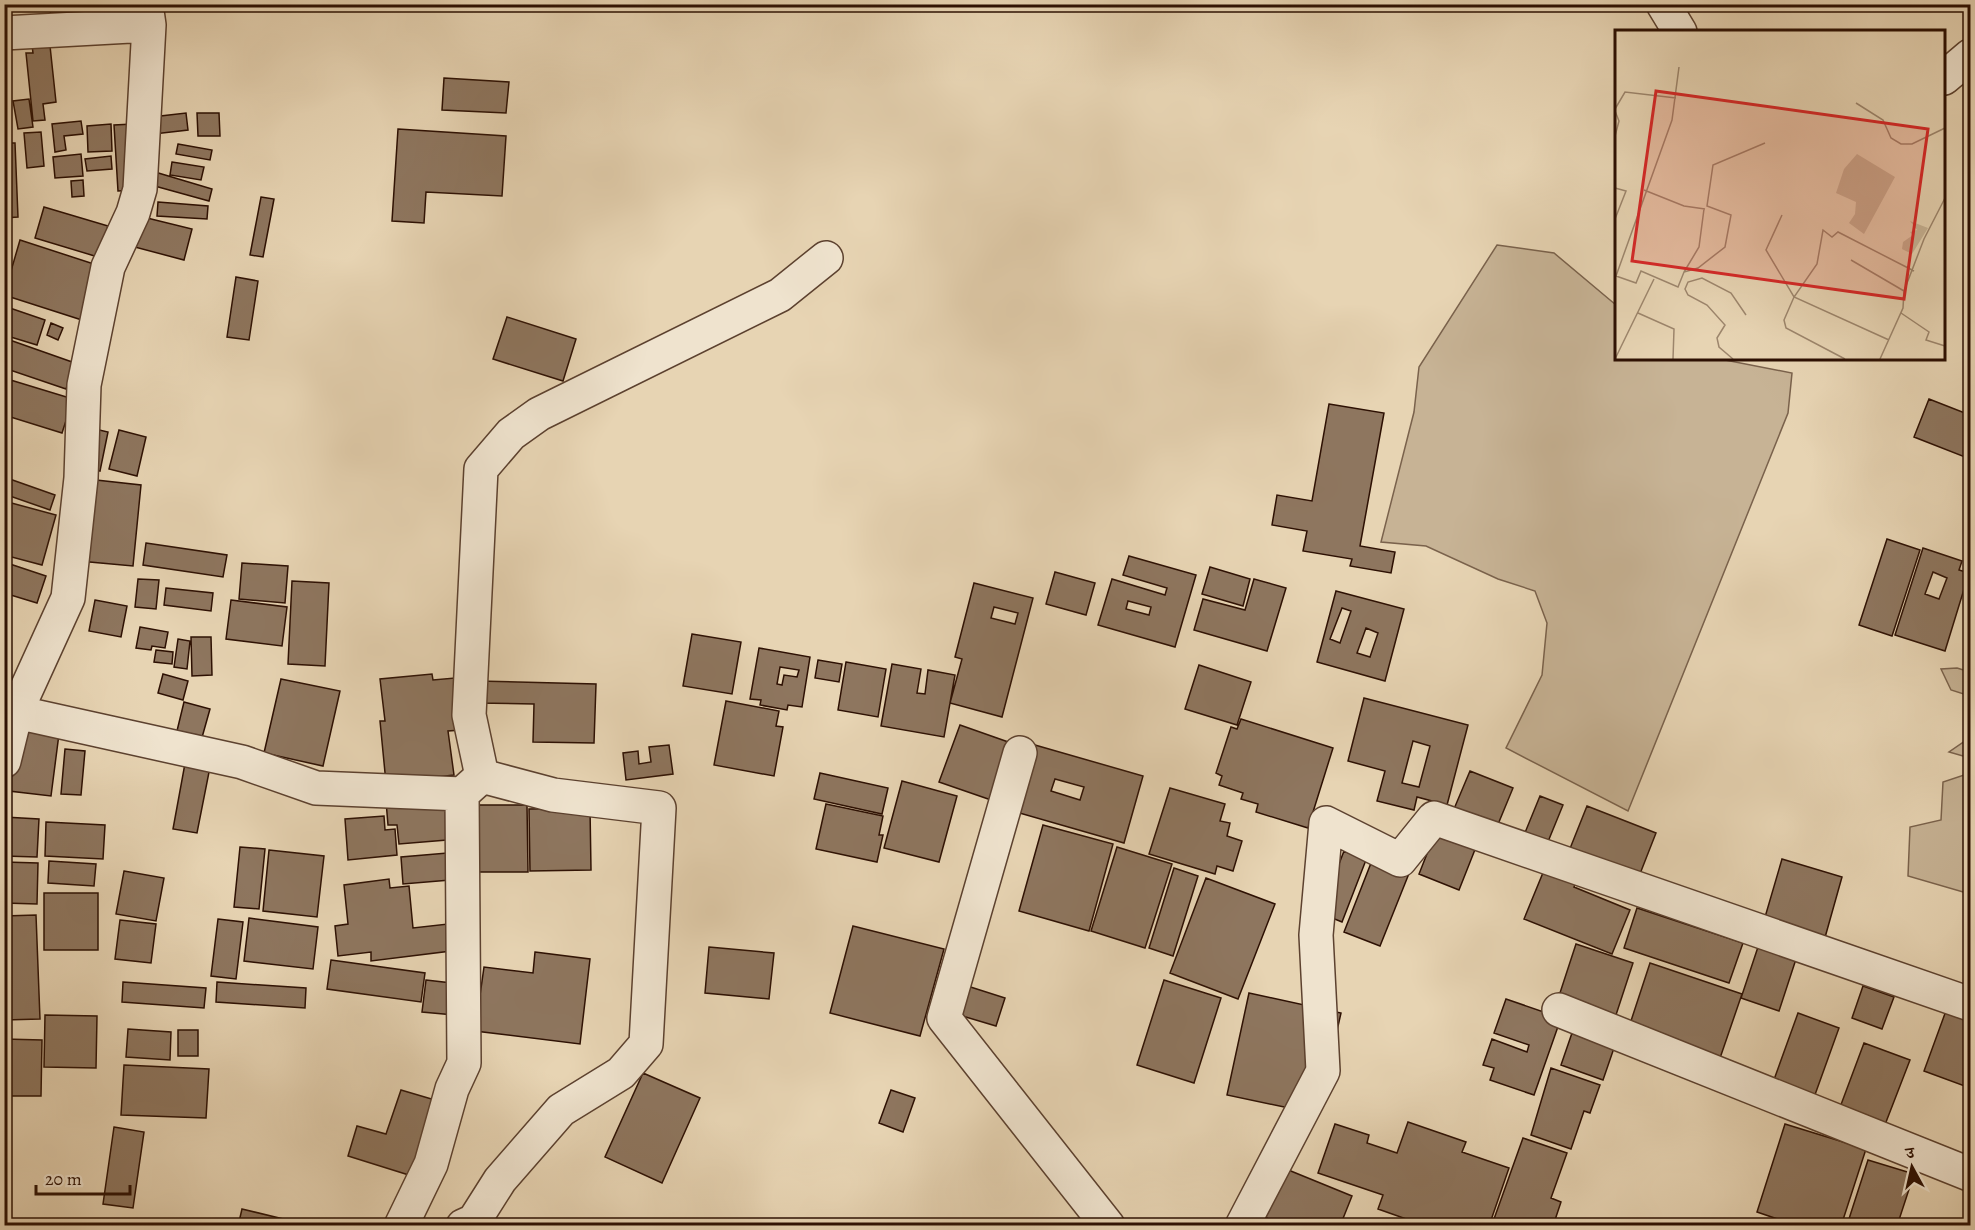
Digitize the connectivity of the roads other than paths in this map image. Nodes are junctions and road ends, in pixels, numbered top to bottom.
1 (1663, 4) edge
2 (148, 15) edge
3 (1679, 30) edge
4 (4, 33) edge
5 (1971, 56) edge
6 (1945, 77) edge
7 (826, 258) dead end
8 (16, 712) junction
9 (1020, 753) dead end
10 (4, 761) edge
11 (472, 785) junction
12 (1971, 1004) edge
13 (1559, 1010) dead end
14 (1970, 1176) edge
15 (401, 1226) edge
16 (463, 1226) edge
17 (1108, 1226) edge
18 (1242, 1226) edge

1 - 3 street
2 - 4 street
2 - 8 street
5 - 6 street
7 - 11 street
8 - 10 street
8 - 11 street
9 - 17 street
11 - 15 street
11 - 16 street
12 - 18 street
13 - 14 street

